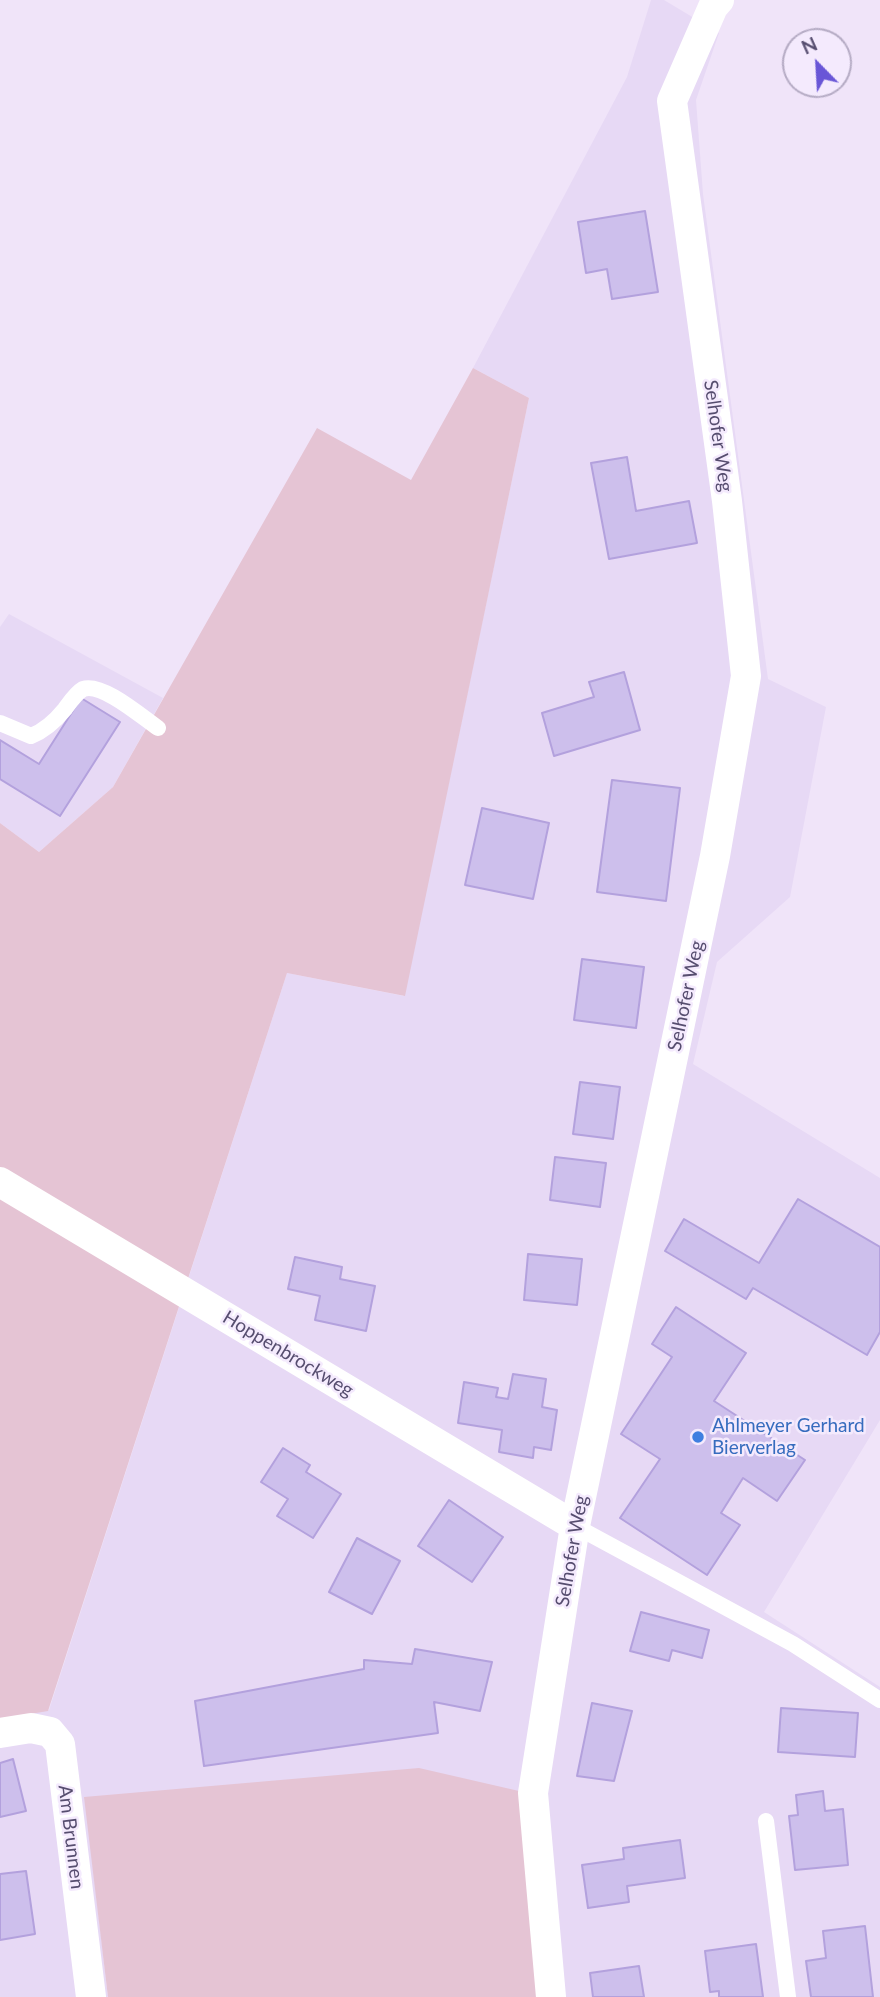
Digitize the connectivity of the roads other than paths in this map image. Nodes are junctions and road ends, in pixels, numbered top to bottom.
1 (719, 0) edge
2 (0, 723) edge
3 (158, 728) dead end
4 (0, 1182) edge
5 (575, 1526) junction
6 (880, 1700) edge
7 (0, 1733) edge
8 (766, 1821) dead end
9 (92, 1997) edge
10 (551, 1997) edge
11 (788, 1997) edge

1 - 5 street, Selhofer Weg
2 - 3 lane
4 - 5 street, Hoppenbrockweg
5 - 6 lane
5 - 10 street, Selhofer Weg
7 - 9 street, Am Brunnen
8 - 11 lane

